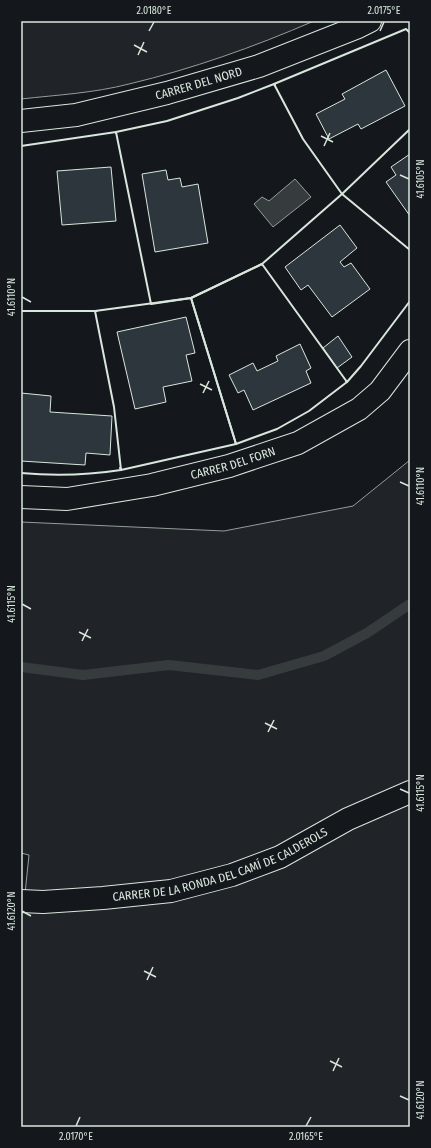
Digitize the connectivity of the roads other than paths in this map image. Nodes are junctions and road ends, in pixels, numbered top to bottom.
1 (370, 21) edge
2 (21, 121) edge
3 (410, 351) edge
4 (21, 497) edge
5 (410, 792) edge
6 (21, 901) edge

1 - 2 street, CARRER DEL NORD
3 - 4 street, CARRER DEL FORN
5 - 6 street, CARRER DE LA RONDA DEL CAMÍ DE CALDEROLS

